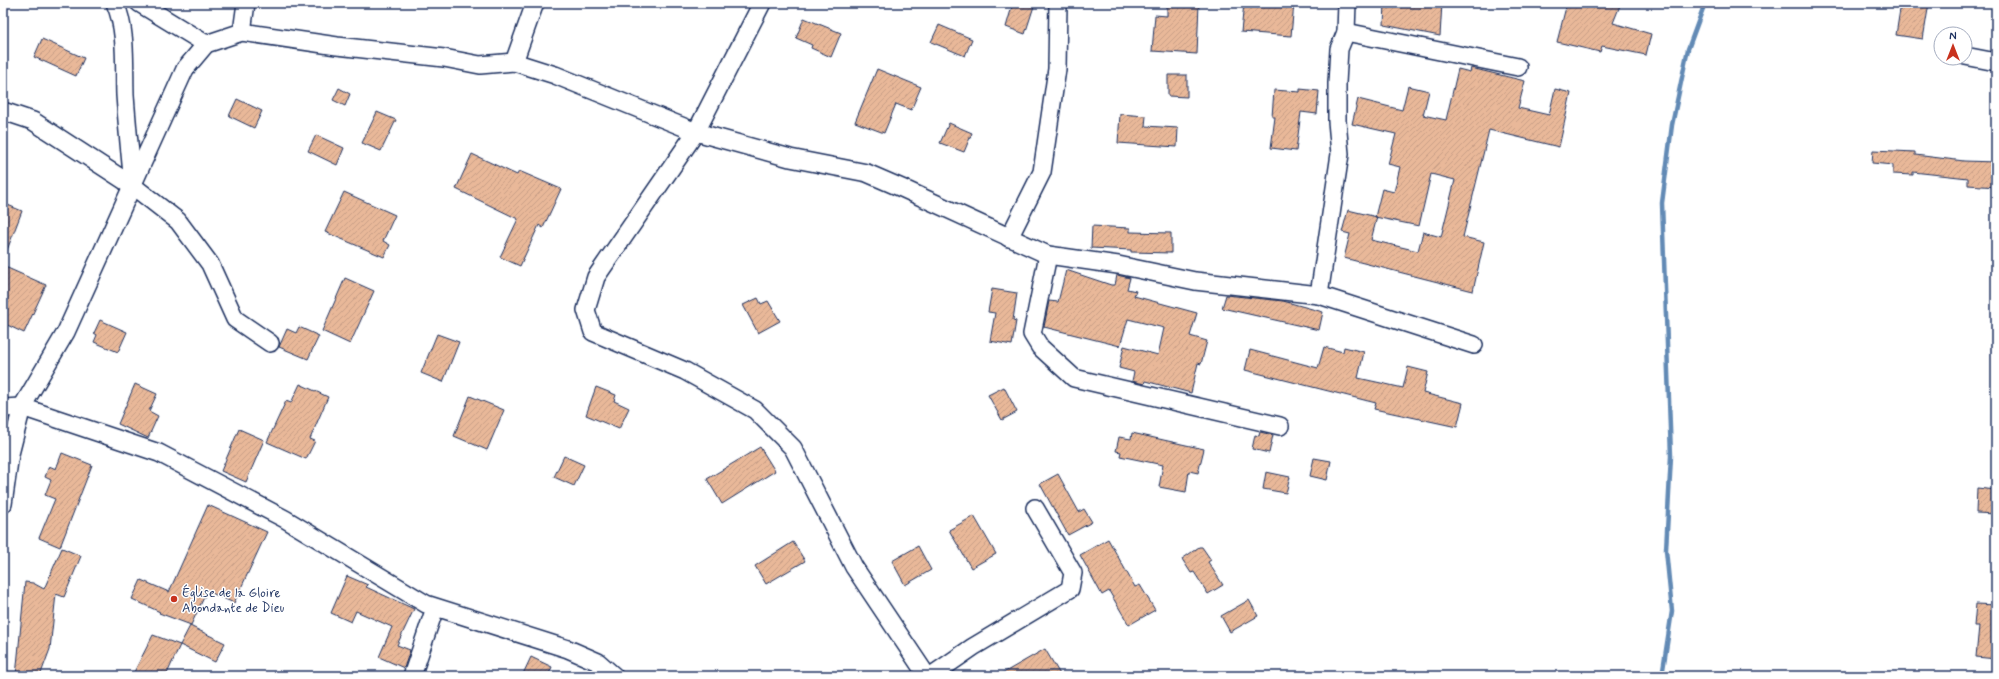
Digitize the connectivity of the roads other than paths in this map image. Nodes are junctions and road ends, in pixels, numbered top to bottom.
1 (115, 3) edge
2 (139, 3) edge
3 (246, 3) edge
4 (535, 3) edge
5 (762, 3) edge
6 (1058, 3) edge
7 (1347, 3) edge
8 (242, 32) junction
9 (1346, 32) junction
10 (206, 44) junction
11 (1973, 58) edge
12 (514, 62) junction
13 (1996, 62) edge
14 (1518, 67) dead end
15 (3, 111) edge
16 (696, 132) junction
17 (133, 186) junction
18 (1010, 238) junction
19 (1048, 255) junction
20 (1319, 295) junction
21 (270, 344) dead end
22 (1474, 345) dead end
23 (22, 407) junction
24 (3, 408) edge
25 (1280, 426) dead end
26 (3, 504) edge
27 (1035, 508) dead end
28 (435, 608) junction
29 (412, 676) edge
30 (614, 676) edge
31 (927, 676) edge
32 (931, 676) edge

1 - 17 street
2 - 10 street
3 - 8 street
4 - 12 street
5 - 16 street
6 - 18 street
7 - 9 street
8 - 10 street
8 - 12 street
9 - 14 street
9 - 20 street
10 - 17 street
11 - 13 street
12 - 16 street
15 - 17 street
16 - 18 street
16 - 31 street
17 - 21 street
17 - 23 street
18 - 19 street
19 - 20 street
19 - 25 street
20 - 22 street
23 - 24 street
23 - 26 street
23 - 28 street
27 - 32 street
28 - 29 street
28 - 30 street

